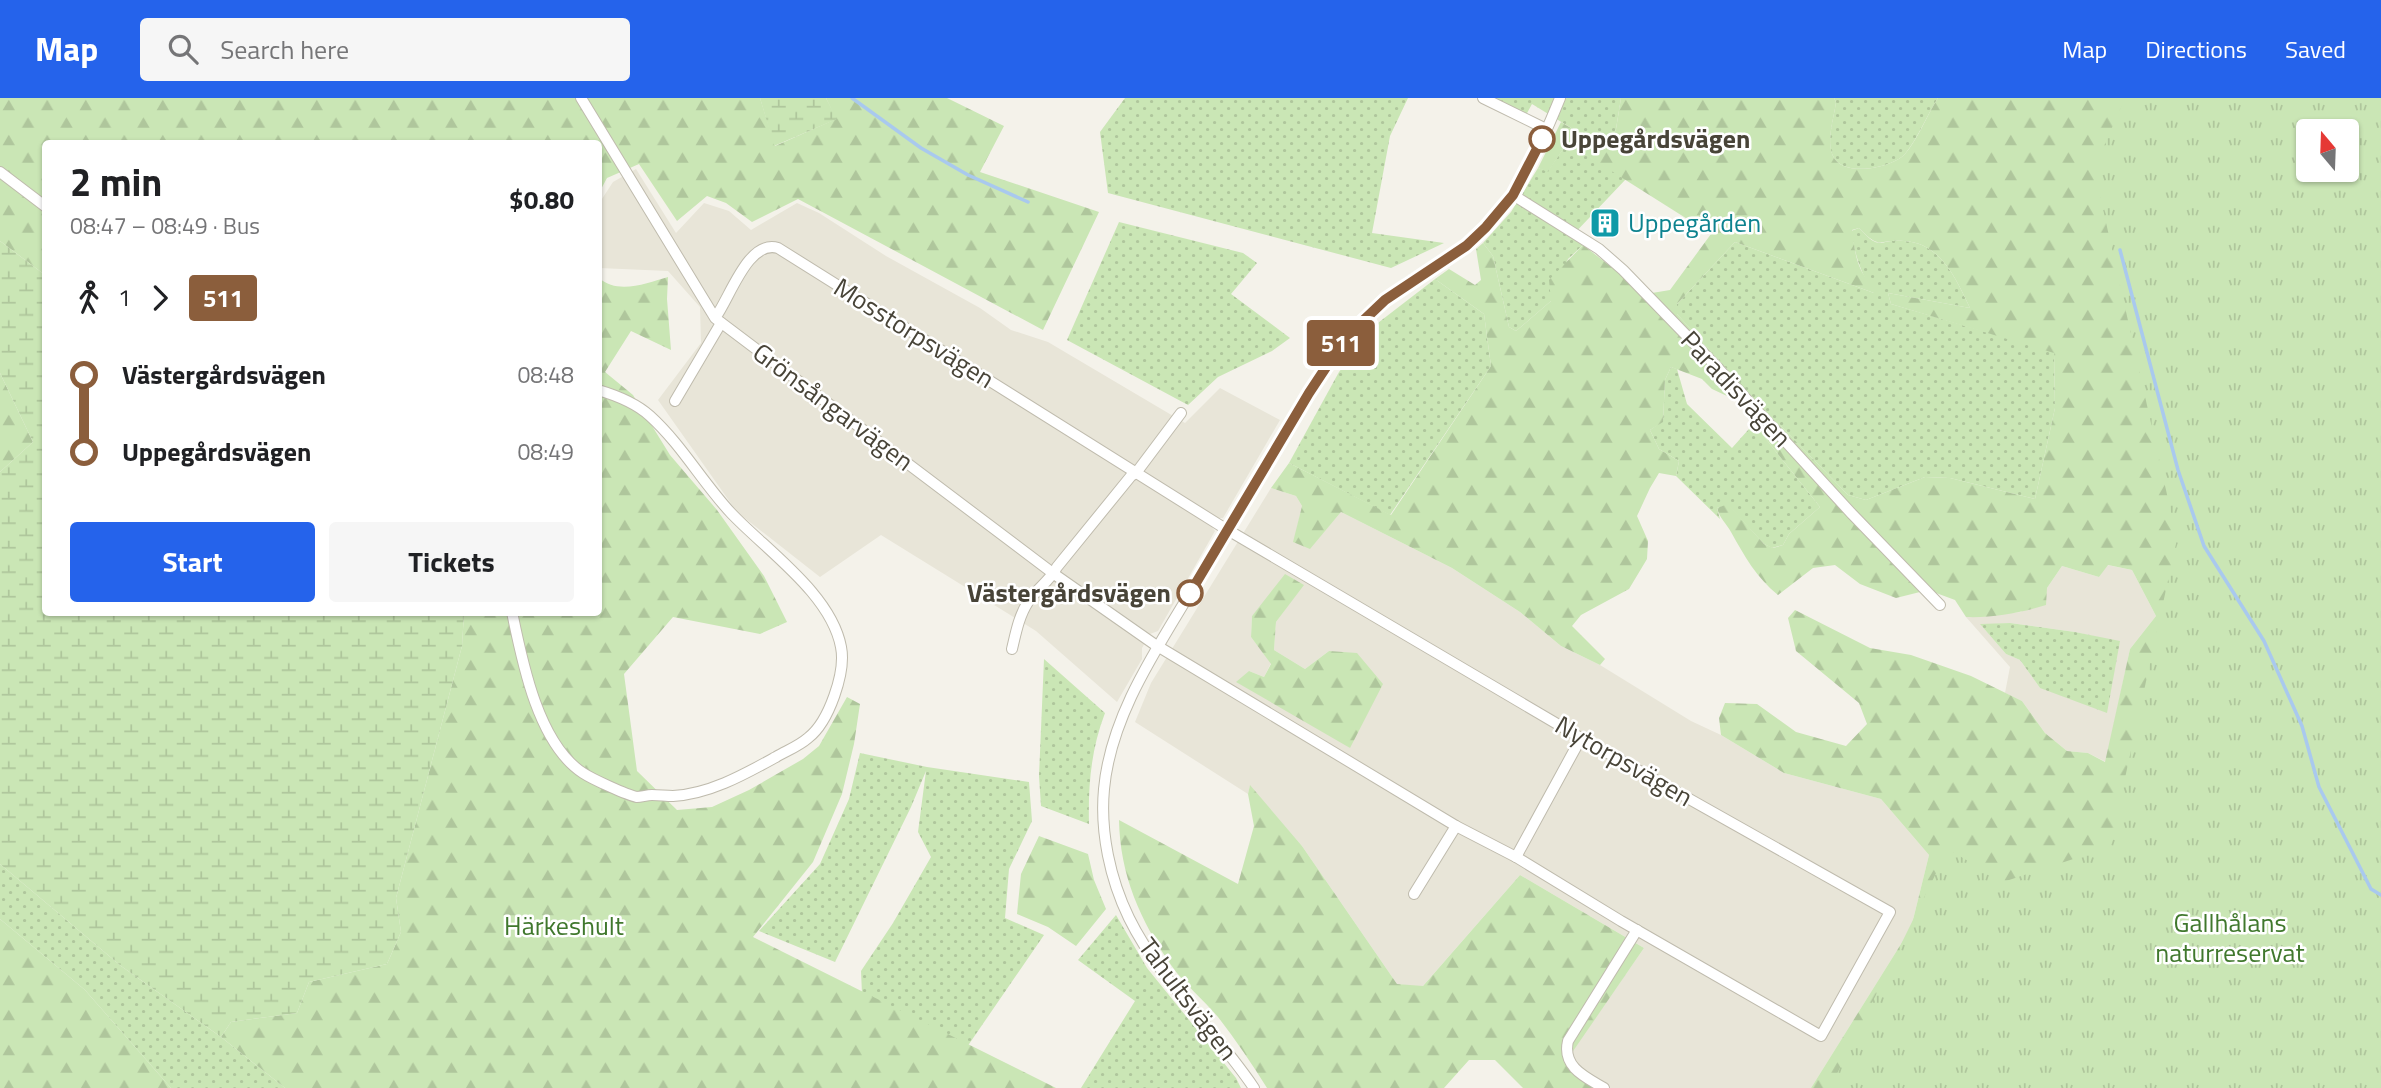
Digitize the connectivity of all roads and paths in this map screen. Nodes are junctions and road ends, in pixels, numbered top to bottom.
1 (581, 98) edge
2 (1483, 98) edge
3 (1560, 98) edge
4 (1546, 129) junction
5 (0, 172) edge
6 (1513, 195) junction
7 (42, 204) edge
8 (718, 321) junction
9 (602, 391) edge
10 (675, 401) dead end
11 (1181, 412) dead end
12 (1136, 473) junction
13 (1232, 532) junction
14 (1054, 574) junction
15 (1940, 605) dead end
16 (513, 616) edge
17 (1159, 647) junction
18 (1012, 649) dead end
19 (1581, 738) junction
20 (1456, 826) junction
21 (1516, 857) junction
22 (1414, 894) dead end
23 (1637, 930) junction
24 (1254, 1088) edge
25 (1604, 1088) edge

1 - 8 street, Grönsångarvägen
2 - 4 street
3 - 4 street, Tahultsvägen
4 - 6 street, Tahultsvägen
5 - 7 street
6 - 13 street, Tahultsvägen
6 - 15 street, Paradisvägen
8 - 10 street
8 - 12 street, Mosstorpsvägen
8 - 14 street, Grönsångarvägen
9 - 16 street
11 - 12 street
12 - 13 street, Mosstorpsvägen
12 - 14 street
13 - 17 street, Tahultsvägen
13 - 19 street, Nytorpsvägen
14 - 17 street, Grönsångarvägen
14 - 18 street
17 - 20 street
17 - 24 street, Tahultsvägen
19 - 21 street
19 - 23 street, Nytorpsvägen
20 - 21 street
20 - 22 street
21 - 23 street
23 - 25 street

